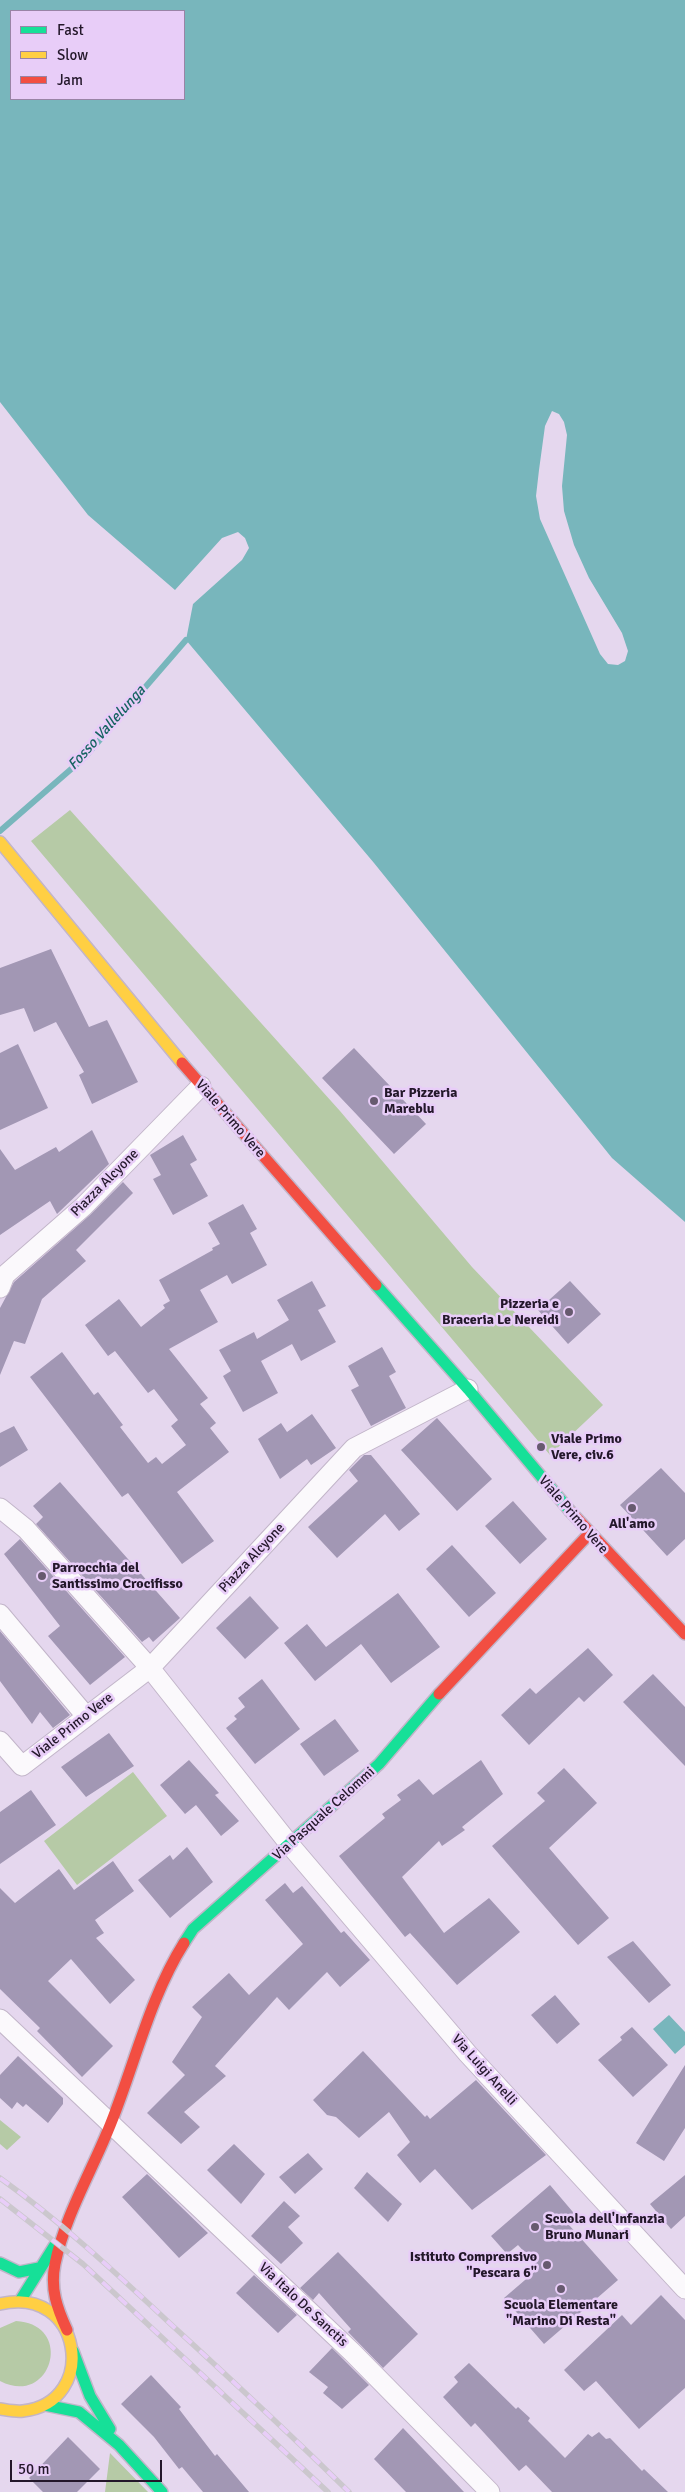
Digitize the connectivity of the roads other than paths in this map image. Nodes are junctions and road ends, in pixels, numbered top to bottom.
1 (0, 842) edge
2 (201, 1086) junction
3 (2, 1278) edge
4 (468, 1389) junction
5 (0, 1508) edge
6 (589, 1534) junction
7 (0, 1614) edge
8 (685, 1634) edge
9 (150, 1668) junction
10 (86, 1716) junction
11 (0, 1741) edge
12 (290, 1845) junction
13 (0, 2019) edge
14 (110, 2123) junction
15 (63, 2235) junction
16 (0, 2262) edge
17 (39, 2268) junction
18 (685, 2289) edge
19 (15, 2299) junction
20 (0, 2304) edge
21 (66, 2330) junction
22 (73, 2351) junction
23 (45, 2405) junction
24 (0, 2409) edge
25 (119, 2445) junction
26 (162, 2492) edge
27 (490, 2492) edge

1 - 2 street, Viale Primo Vere
2 - 3 street, Piazza Alcyone
2 - 4 street, Viale Primo Vere
4 - 6 street, Viale Primo Vere
4 - 9 street, Piazza Alcyone
5 - 9 street
6 - 8 street, Viale Primo Vere
6 - 12 street, Via Pasquale Celommi
7 - 10 street
9 - 10 street, Viale Primo Vere
9 - 12 street
10 - 11 street, Viale Primo Vere
12 - 14 street, Via Pasquale Celommi
12 - 18 street, Via Luigi Anelli
13 - 14 street
14 - 15 street, Via Pasquale Celommi
14 - 27 street, Via Italo De Sanctis
15 - 17 street, Via Pasquale Celommi
15 - 21 street, Via Pasquale Celommi
16 - 17 street
17 - 19 street, Via Pasquale Celommi
19 - 20 street
19 - 21 street
21 - 22 street, Via Pasquale Celommi
22 - 23 street
22 - 25 street, Via Pasquale Celommi
23 - 24 street
23 - 25 street
25 - 26 street

